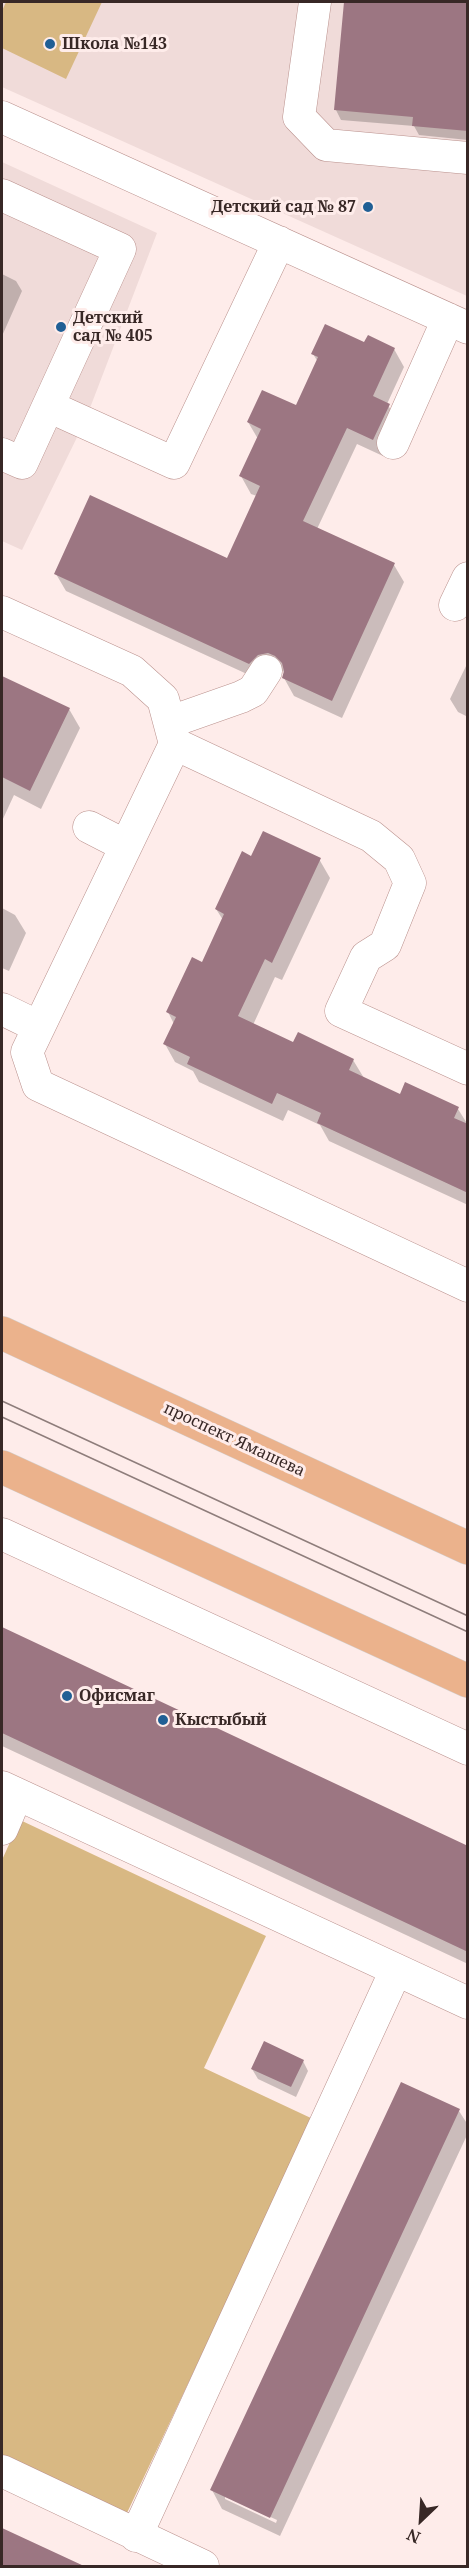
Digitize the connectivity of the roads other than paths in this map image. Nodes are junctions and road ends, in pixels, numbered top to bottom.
1 (315, 2) edge
2 (2, 117) edge
3 (468, 158) edge
4 (2, 195) edge
5 (279, 242) junction
6 (458, 323) edge
7 (48, 406) junction
8 (393, 443) dead end
9 (2, 454) edge
10 (2, 612) edge
11 (266, 671) dead end
12 (172, 733) junction
13 (89, 827) dead end
14 (126, 846) junction
15 (2, 1010) edge
16 (39, 1027) junction
17 (468, 1069) edge
18 (468, 1286) edge
19 (2, 1333) edge
20 (2, 1467) edge
21 (2, 1534) edge
22 (468, 1548) edge
23 (468, 1681) edge
24 (468, 1749) edge
25 (9, 1791) edge
26 (2, 1829) edge
27 (396, 1970) junction
28 (468, 2003) edge
29 (2, 2471) edge
30 (136, 2536) junction
31 (203, 2566) edge

1 - 3 lane
2 - 5 lane
4 - 7 lane
5 - 6 lane
5 - 7 lane
6 - 8 lane
7 - 9 lane
10 - 12 lane
11 - 12 lane
12 - 14 lane
12 - 17 lane
13 - 14 lane
14 - 16 lane
15 - 16 lane
16 - 18 lane
19 - 22 main road, проспект Ямашева
20 - 23 main road
21 - 24 lane
25 - 26 lane
25 - 27 lane
27 - 28 lane
27 - 30 lane
29 - 30 lane
30 - 31 lane

